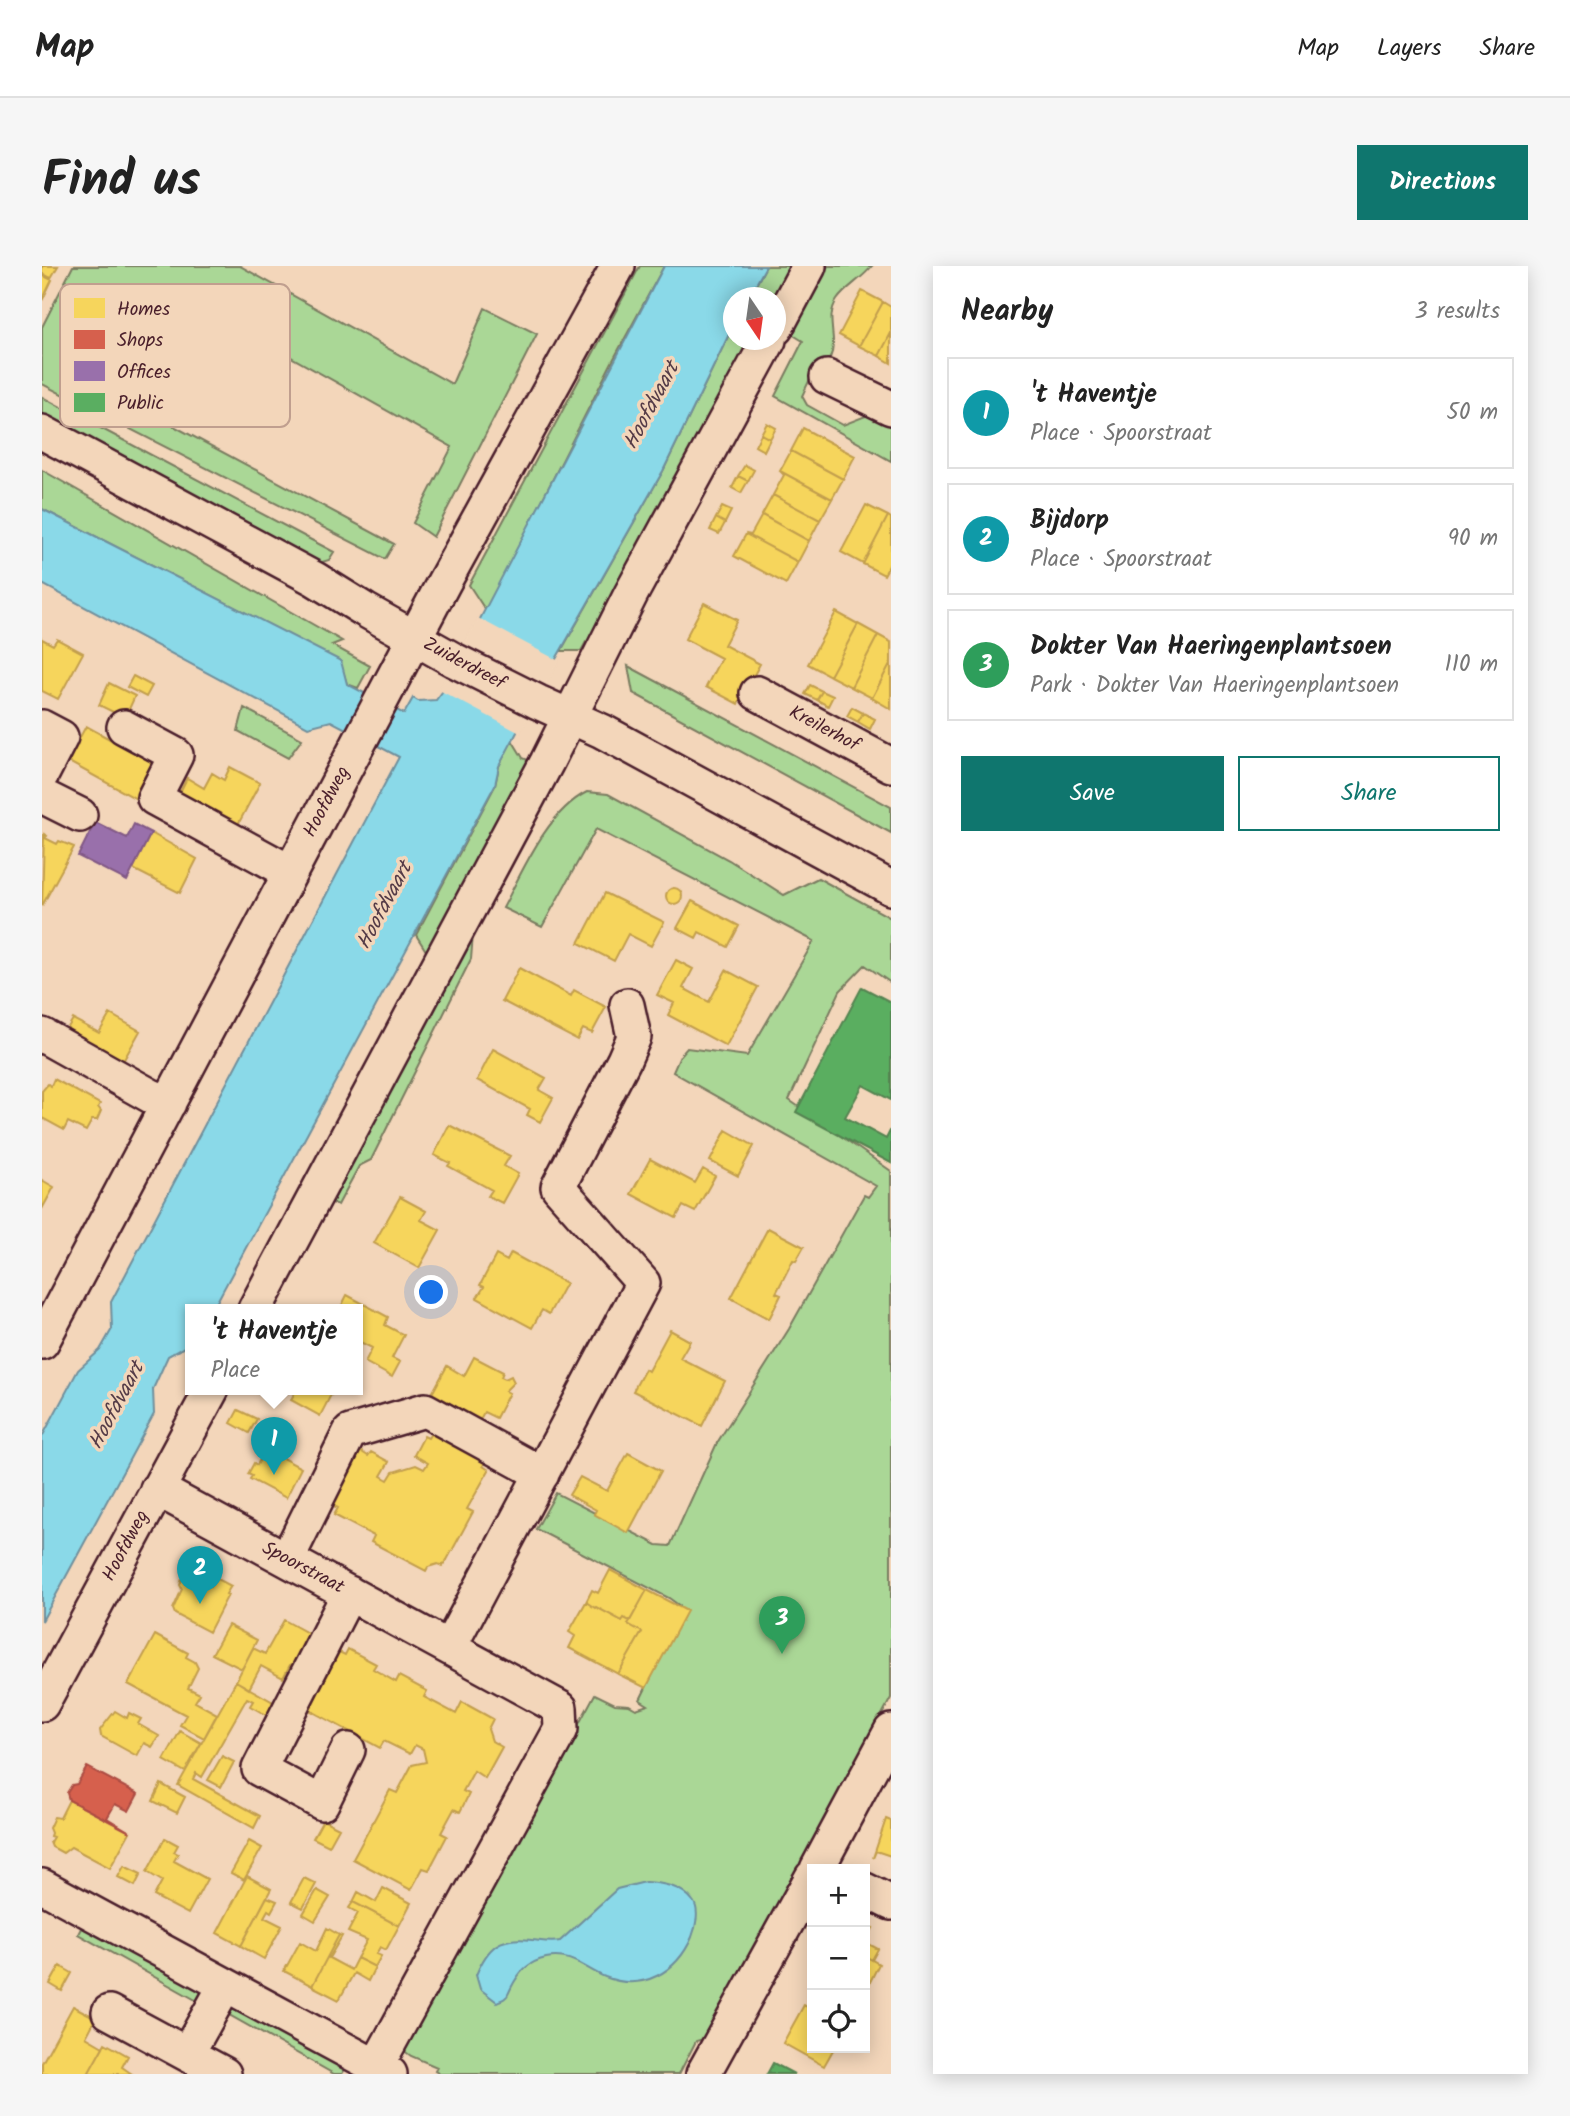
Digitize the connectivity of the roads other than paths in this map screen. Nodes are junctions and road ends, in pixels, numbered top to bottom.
1 (618, 266) edge
2 (809, 266) edge
3 (786, 308) edge
4 (764, 350) edge
5 (827, 377) dead end
6 (891, 408) edge
7 (42, 432) edge
8 (415, 638) junction
9 (757, 693) dead end
10 (570, 716) junction
11 (42, 727) edge
12 (124, 727) dead end
13 (891, 765) edge
14 (42, 774) edge
15 (42, 796) edge
16 (80, 815) dead end
17 (290, 873) junction
18 (891, 888) edge
19 (627, 1005) dead end
20 (42, 1035) edge
21 (169, 1103) junction
22 (258, 1304) edge
23 (50, 1306) edge
24 (42, 1342) edge
25 (209, 1395) edge
26 (541, 1474) junction
27 (157, 1489) junction
28 (287, 1559) junction
29 (349, 1592) junction
30 (450, 1646) junction
31 (42, 1704) edge
32 (891, 1731) edge
33 (348, 1750) dead end
34 (822, 1864) edge
35 (42, 1886) edge
36 (807, 1890) edge
37 (870, 1892) edge
38 (891, 1903) edge
39 (225, 1986) junction
40 (108, 2012) dead end
41 (187, 2054) junction
42 (370, 2068) edge
43 (224, 2074) edge
44 (703, 2074) edge

1 - 8 street, Hoofdweg
2 - 3 street
4 - 10 street
5 - 6 street
7 - 8 street, Zuiderdreef
8 - 10 street, Zuiderdreef
8 - 17 street, Hoofdweg
9 - 13 street, Kreilerhof
10 - 18 street, Zuiderdreef
10 - 22 street
11 - 14 street
12 - 17 street
15 - 16 street
17 - 21 street, Hoofdweg
19 - 26 street
20 - 21 street
21 - 23 street, Hoofdweg
23 - 24 street, Hoofdweg
25 - 27 street, Hoofdweg
26 - 28 street
26 - 30 street
27 - 28 street, Spoorstraat
27 - 31 street, Hoofdweg
28 - 29 street, Spoorstraat
29 - 30 street, Spoorstraat
29 - 33 street
30 - 42 street, Spoorstraat
32 - 34 street
35 - 39 street
36 - 44 street
37 - 38 street
39 - 41 street
39 - 42 street
40 - 41 street
41 - 43 street

